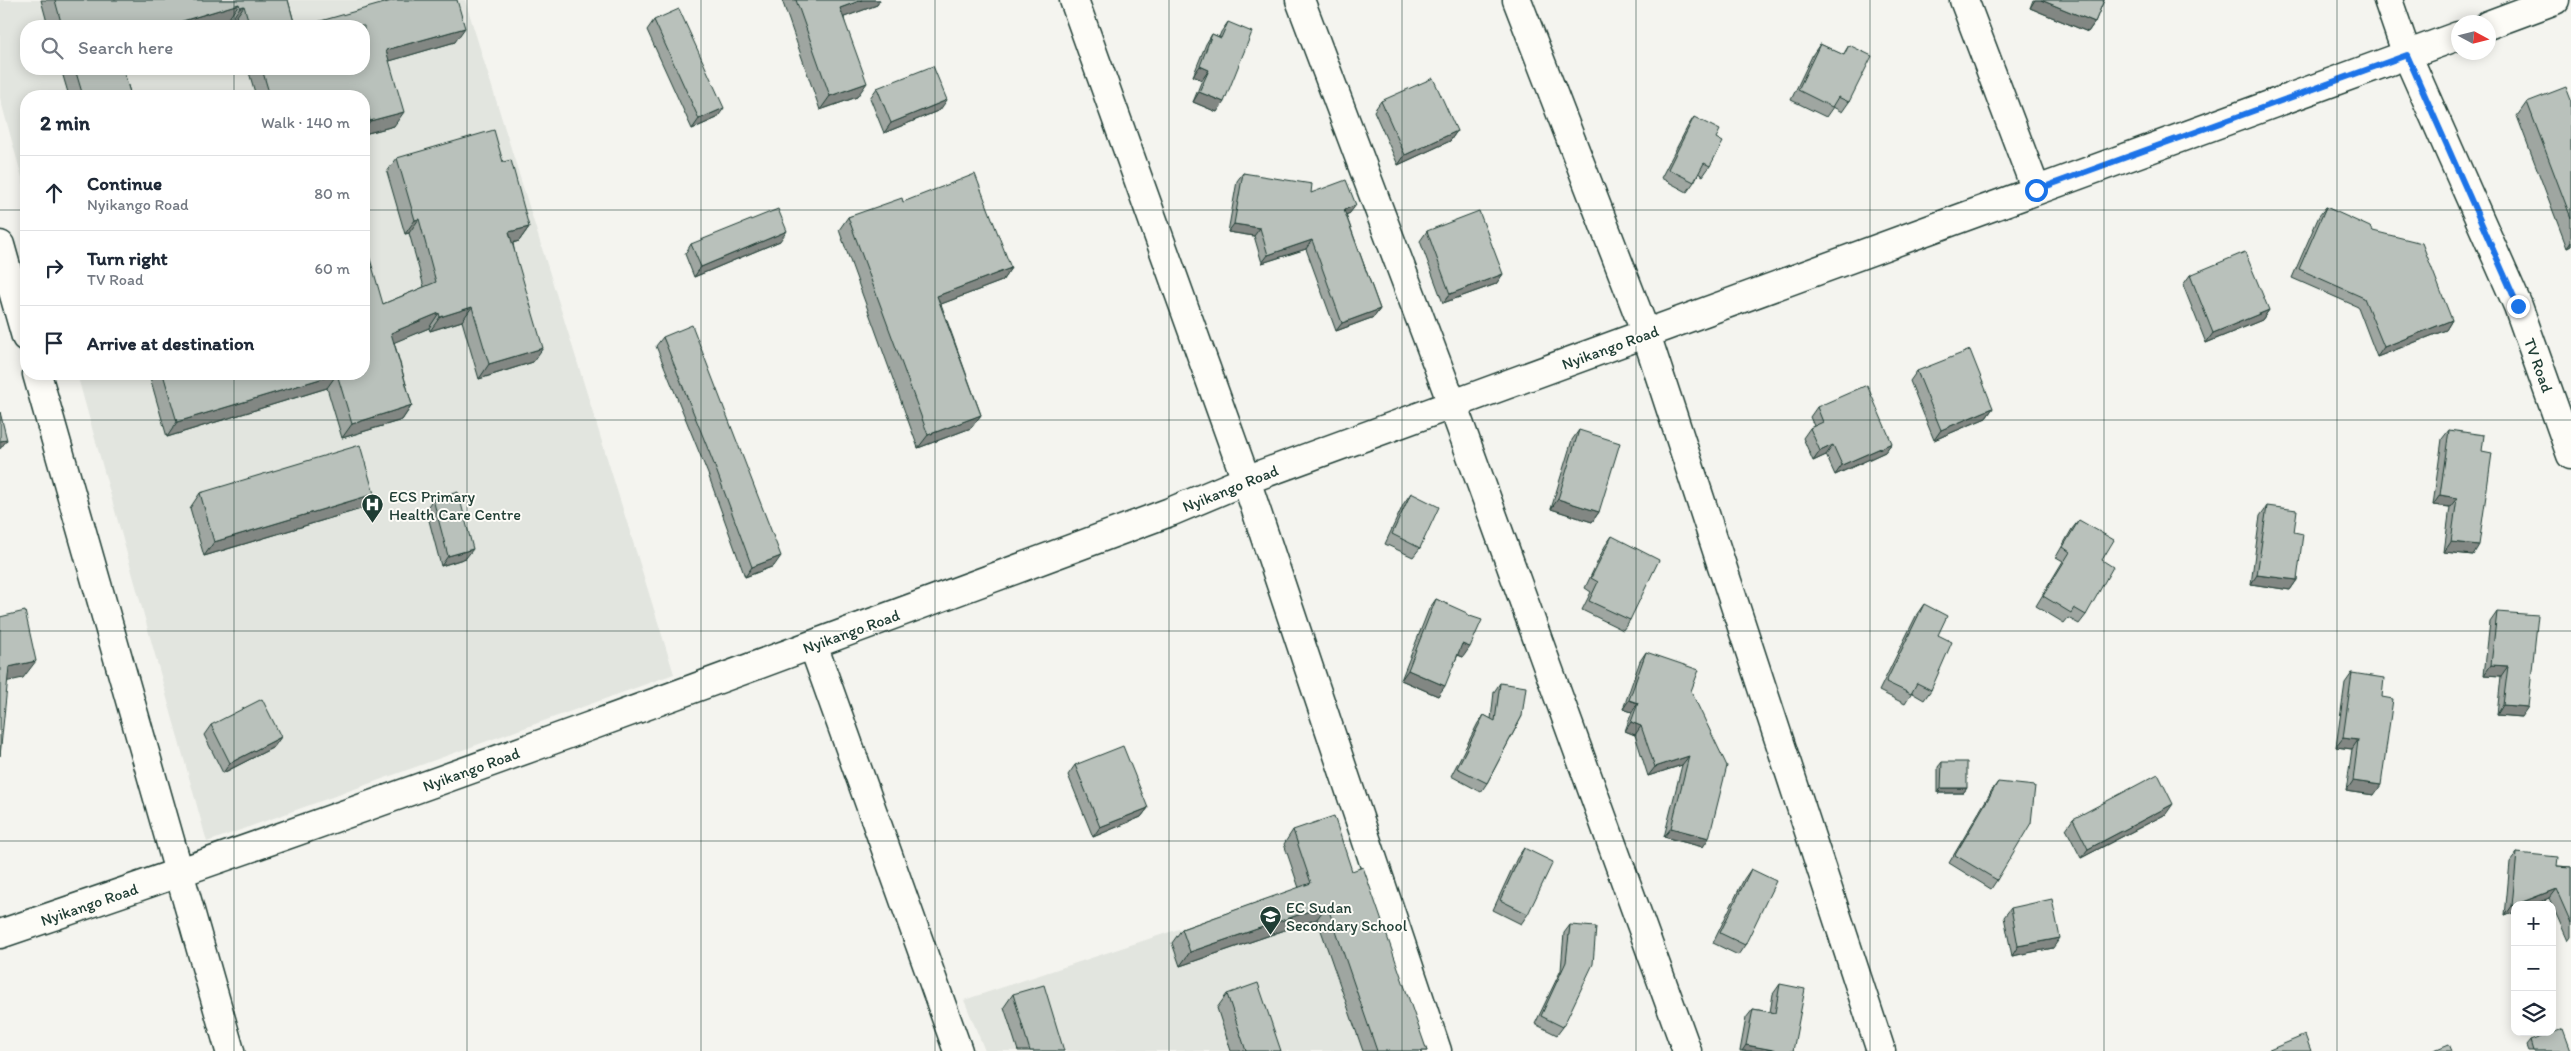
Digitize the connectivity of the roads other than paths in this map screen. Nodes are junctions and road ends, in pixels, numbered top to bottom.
1 (1074, 0) edge
2 (1300, 0) edge
3 (1517, 0) edge
4 (1964, 0) edge
5 (2388, 0) edge
6 (2555, 0) edge
7 (2496, 22) edge
8 (2451, 39) edge
9 (2407, 55) junction
10 (2036, 190) junction
11 (0, 245) edge
12 (20, 316) edge
13 (1646, 334) junction
14 (39, 380) edge
15 (1453, 406) junction
16 (2571, 455) edge
17 (1246, 480) junction
18 (813, 645) junction
19 (178, 874) junction
20 (0, 934) edge
21 (230, 1051) edge
22 (958, 1051) edge
23 (1437, 1051) edge
24 (1687, 1051) edge
25 (1881, 1051) edge

1 - 17 street
2 - 15 street
3 - 13 street
4 - 10 street
5 - 9 street, TV Road
6 - 7 street
8 - 9 street, Nyikango Road
9 - 10 street, Nyikango Road
9 - 16 street, TV Road
10 - 13 street, Nyikango Road
11 - 12 street
13 - 15 street, Nyikango Road
13 - 25 street
14 - 19 street
15 - 17 street, Nyikango Road
15 - 24 street
17 - 18 street, Nyikango Road
17 - 23 street
18 - 19 street, Nyikango Road
18 - 22 street
19 - 20 street, Nyikango Road
19 - 21 street

